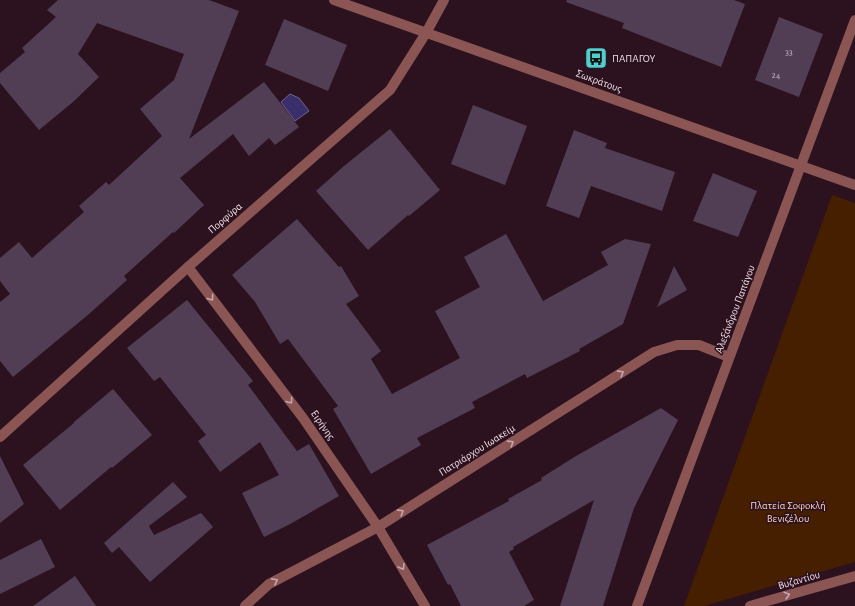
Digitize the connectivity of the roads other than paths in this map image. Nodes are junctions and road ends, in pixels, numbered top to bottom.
1 (334, 0) edge
2 (444, 0) edge
3 (855, 20) edge
4 (426, 33) junction
5 (800, 166) junction
6 (855, 185) edge
7 (188, 267) junction
8 (729, 357) junction
9 (0, 437) edge
10 (378, 527) junction
11 (855, 576) edge
12 (245, 606) edge
13 (425, 606) edge
14 (637, 606) edge
15 (750, 606) edge

1 - 4 street, Σωκράτους
2 - 4 street, Πορφύρα
3 - 5 street, Αλεξάνδρου Παπάγου
4 - 5 street, Σωκράτους
4 - 7 street, Πορφύρα
5 - 6 street, Σωκράτους
5 - 8 street, Αλεξάνδρου Παπάγου
7 - 9 street, Πορφύρα
7 -> 10 street, Ειρήνης
10 -> 8 street, Πατριάρχου Ιωακείμ
8 - 14 street, Αλεξάνδρου Παπάγου
12 -> 10 street, Πατριάρχου Ιωακείμ
10 -> 13 street, Ειρήνης
15 -> 11 street, Βυζαντίου

